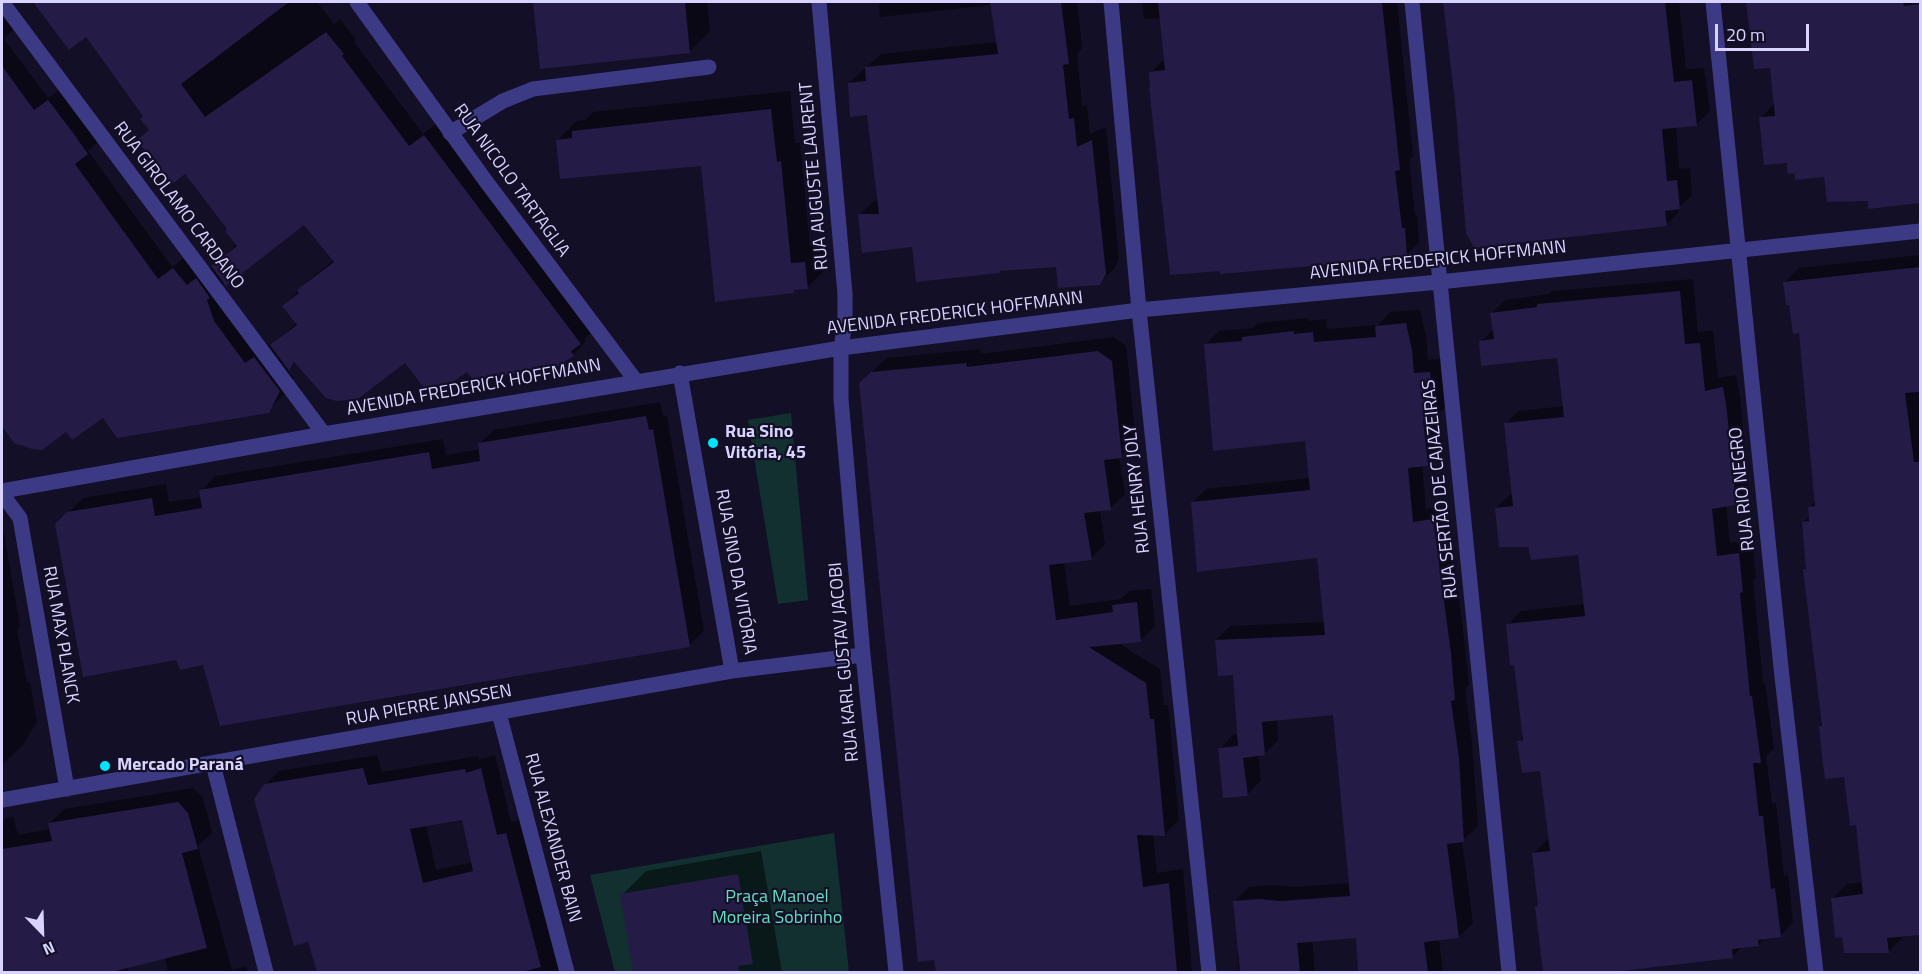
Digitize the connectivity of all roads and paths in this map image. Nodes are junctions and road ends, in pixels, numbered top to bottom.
1 (2, 2) edge
2 (357, 2) edge
3 (819, 2) edge
4 (1111, 2) edge
5 (1413, 2) edge
6 (1713, 2) edge
7 (709, 67) dead end
8 (450, 133) junction
9 (1920, 231) edge
10 (1738, 250) junction
11 (1439, 282) junction
12 (1139, 310) junction
13 (841, 348) junction
14 (680, 373) junction
15 (636, 381) junction
16 (324, 434) junction
17 (2, 492) edge
18 (863, 655) junction
19 (732, 671) junction
20 (499, 713) junction
21 (213, 764) junction
22 (66, 789) junction
23 (2, 800) edge
24 (266, 972) edge
25 (567, 972) edge
26 (896, 972) edge
27 (1209, 972) edge
28 (1509, 972) edge
29 (1816, 972) edge

1 - 16 street, RUA GIROLAMO CARDANO
2 - 8 street, RUA NICOLO TARTAGLIA
3 - 13 street, RUA AUGUSTE LAURENT
4 - 12 street, RUA HENRY JOLY
5 - 11 street, RUA SERTÃO DE CAJAZEIRAS
6 - 10 street, RUA RIO NEGRO
7 - 8 street
8 - 15 street, RUA NICOLO TARTAGLIA
9 - 10 street, AVENIDA FREDERICK HOFFMANN
10 - 11 street, AVENIDA FREDERICK HOFFMANN
10 - 29 street, RUA RIO NEGRO
11 - 12 street, AVENIDA FREDERICK HOFFMANN
11 - 28 street, RUA SERTÃO DE CAJAZEIRAS
12 - 13 street, AVENIDA FREDERICK HOFFMANN
12 - 27 street, RUA HENRY JOLY
13 - 14 street, AVENIDA FREDERICK HOFFMANN
13 - 18 street, RUA KARL GUSTAV JACOBI
14 - 15 street, AVENIDA FREDERICK HOFFMANN
14 - 19 street, RUA SINO DA VITÓRIA
15 - 16 street, AVENIDA FREDERICK HOFFMANN
16 - 17 street, AVENIDA FREDERICK HOFFMANN
17 - 22 street, RUA MAX PLANCK
18 - 19 street, RUA PIERRE JANSSEN
18 - 26 street, RUA KARL GUSTAV JACOBI
19 - 20 street, RUA PIERRE JANSSEN
20 - 21 street, RUA PIERRE JANSSEN
20 - 25 street, RUA ALEXANDER BAIN
21 - 22 street, RUA PIERRE JANSSEN
21 - 24 street
22 - 23 street, RUA PIERRE JANSSEN

